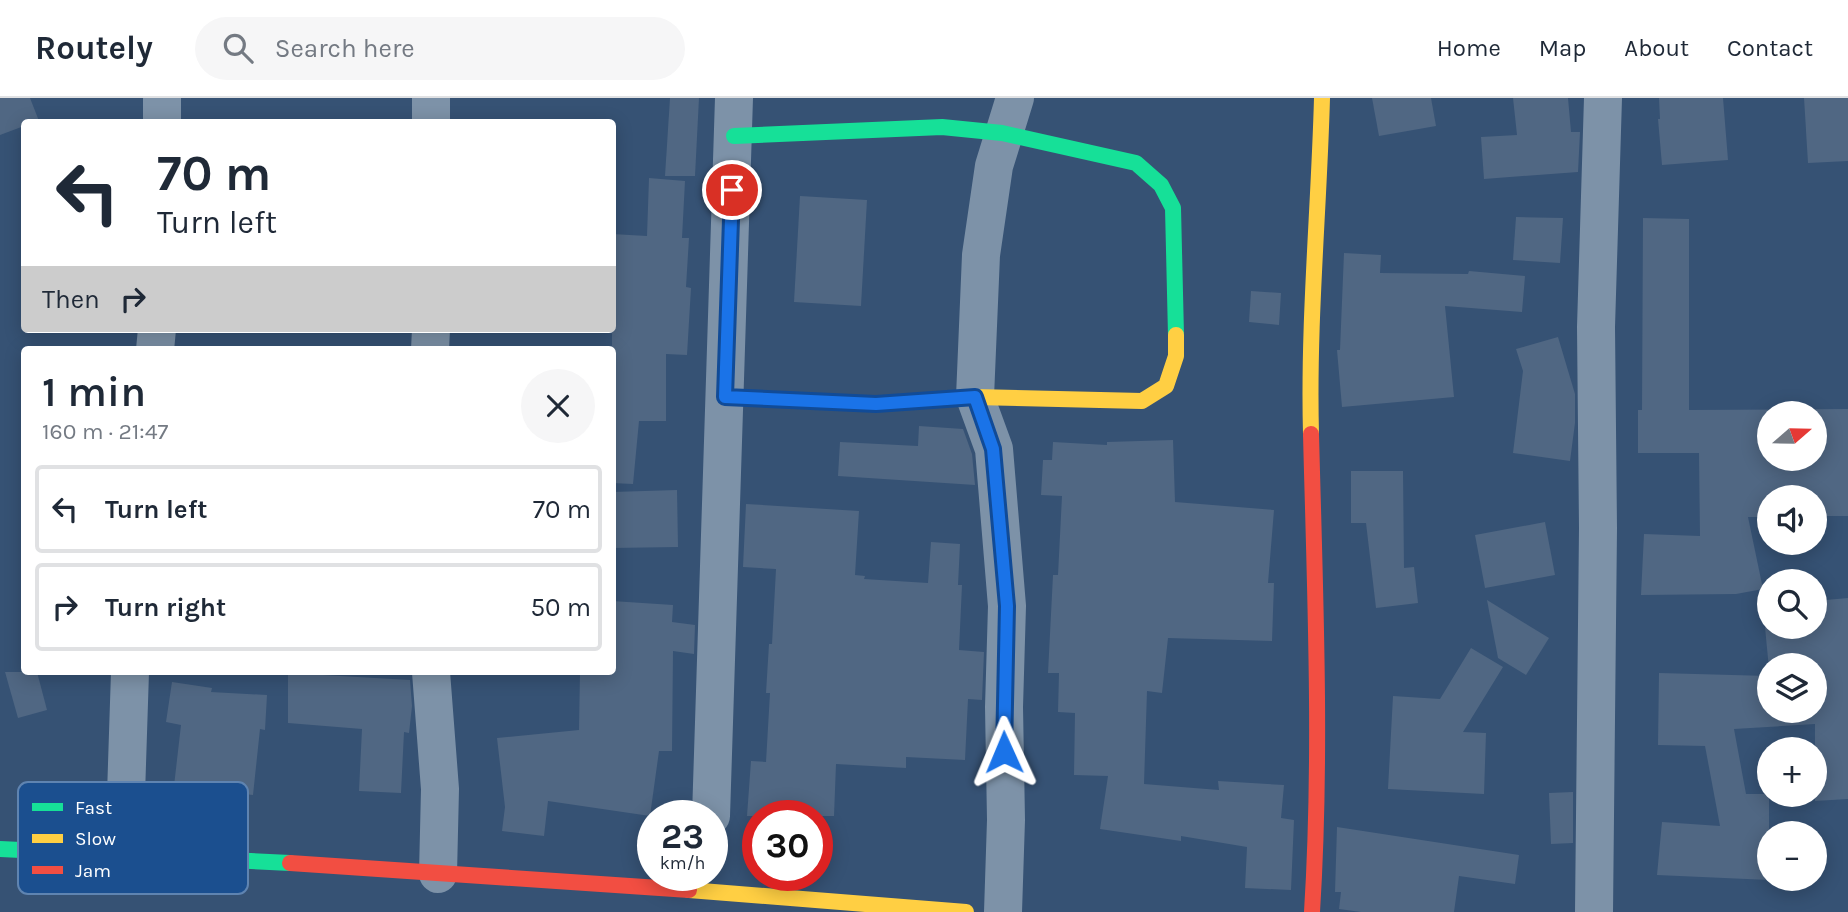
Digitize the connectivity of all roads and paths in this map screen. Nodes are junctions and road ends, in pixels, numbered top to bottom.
1 (162, 98) edge
2 (431, 98) edge
3 (734, 98) edge
4 (1322, 98) edge
5 (1603, 98) edge
6 (1009, 116) edge
7 (162, 119) edge
8 (430, 119) edge
9 (734, 136) junction
10 (725, 397) junction
11 (975, 397) junction
12 (130, 675) edge
13 (431, 675) edge
14 (126, 782) edge
15 (712, 800) edge
16 (0, 849) edge
17 (18, 850) edge
18 (248, 861) edge
19 (438, 874) junction
20 (637, 881) edge
21 (728, 885) edge
22 (966, 912) edge
23 (1003, 912) edge
24 (1312, 912) edge
25 (1594, 912) edge

1 - 7 street
2 - 8 street
3 - 9 street
4 - 24 street
5 - 25 street
6 - 9 street
6 - 11 street
6 - 11 street
9 - 10 street
10 - 11 street
10 - 15 street
11 - 23 street
12 - 14 street
13 - 19 street
16 - 17 street
18 - 19 street
19 - 20 street
21 - 22 street

